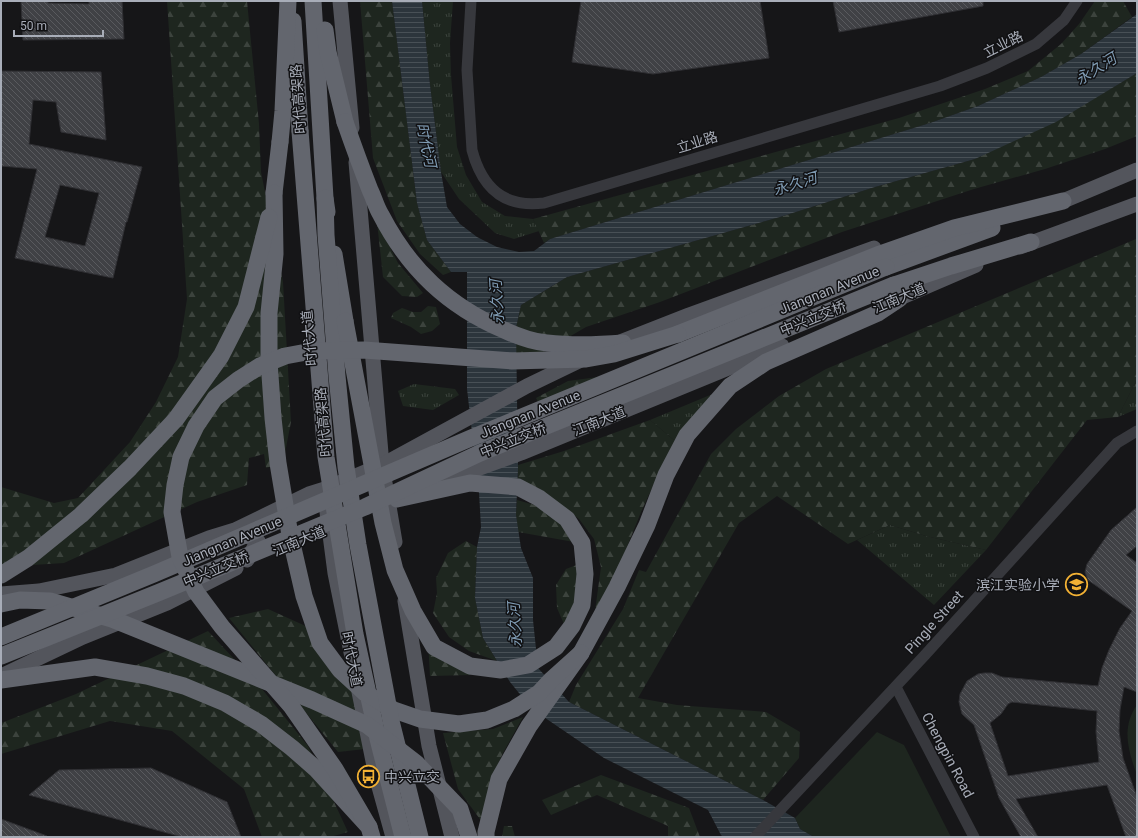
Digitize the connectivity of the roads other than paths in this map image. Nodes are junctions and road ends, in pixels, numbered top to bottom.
1 (282, 1) edge
2 (288, 1) edge
3 (292, 1) edge
4 (313, 1) edge
5 (321, 1) edge
6 (340, 1) edge
7 (471, 1) edge
8 (1077, 1) edge
9 (1137, 170) edge
10 (274, 193) junction
11 (325, 198) junction
12 (1063, 201) junction
13 (1137, 204) edge
14 (1031, 242) joint
15 (883, 260) junction
16 (896, 292) junction
17 (678, 334) junction
18 (1137, 431) edge
19 (382, 465) junction
20 (325, 489) junction
21 (387, 499) junction
22 (365, 507) junction
23 (329, 528) junction
24 (235, 530) junction
25 (244, 564) junction
26 (1, 574) edge
27 (1, 594) edge
28 (1, 604) edge
29 (1, 638) edge
30 (581, 653) junction
31 (1, 656) edge
32 (1, 676) edge
33 (1, 680) edge
34 (896, 687) junction
35 (370, 832) edge
36 (393, 837) edge
37 (403, 837) edge
38 (420, 837) edge
39 (452, 837) edge
40 (469, 837) edge
41 (486, 837) edge
42 (755, 837) edge
43 (974, 837) edge

1 - 20 main road, 时代大道
2 - 10 highway, bridge
3 - 37 highway, 时代高架路, bridge
4 - 11 highway, 时代高架路
5 - 17 highway, bridge
6 - 19 main road
7 - 8 street, 立业路
9 - 12 main road, Jiangnan Avenue
10 - 26 highway, bridge
10 - 30 highway, bridge
11 - 22 highway, bridge
11 - 38 highway, 时代高架路, bridge
12 - 15 highway, Jiangnan Avenue
12 - 19 main road, Jiangnan Avenue
13 - 14 main road
14 - 16 highway, 中兴立交桥
15 - 17 highway
15 - 29 highway, Jiangnan Avenue, bridge
16 - 21 main road, 江南大道
16 - 22 highway, 中兴立交桥, bridge
16 - 30 highway
17 - 35 highway, bridge
18 - 34 street, Pingle Street
19 - 20 main road, Jiangnan Avenue
19 - 21 main road
20 - 23 main road, 时代大道
20 - 24 main road, Jiangnan Avenue
21 - 23 main road, 江南大道
21 - 39 main road
22 - 31 highway, 中兴立交桥, bridge
23 - 25 main road, 江南大道
23 - 36 main road, 时代大道
24 - 25 main road
24 - 27 main road, Jiangnan Avenue
25 - 32 main road, 江南大道
28 - 40 highway, bridge
30 - 41 highway, bridge
33 - 35 highway, bridge
34 - 42 street, Pingle Street
34 - 43 street, Chengpin Road

